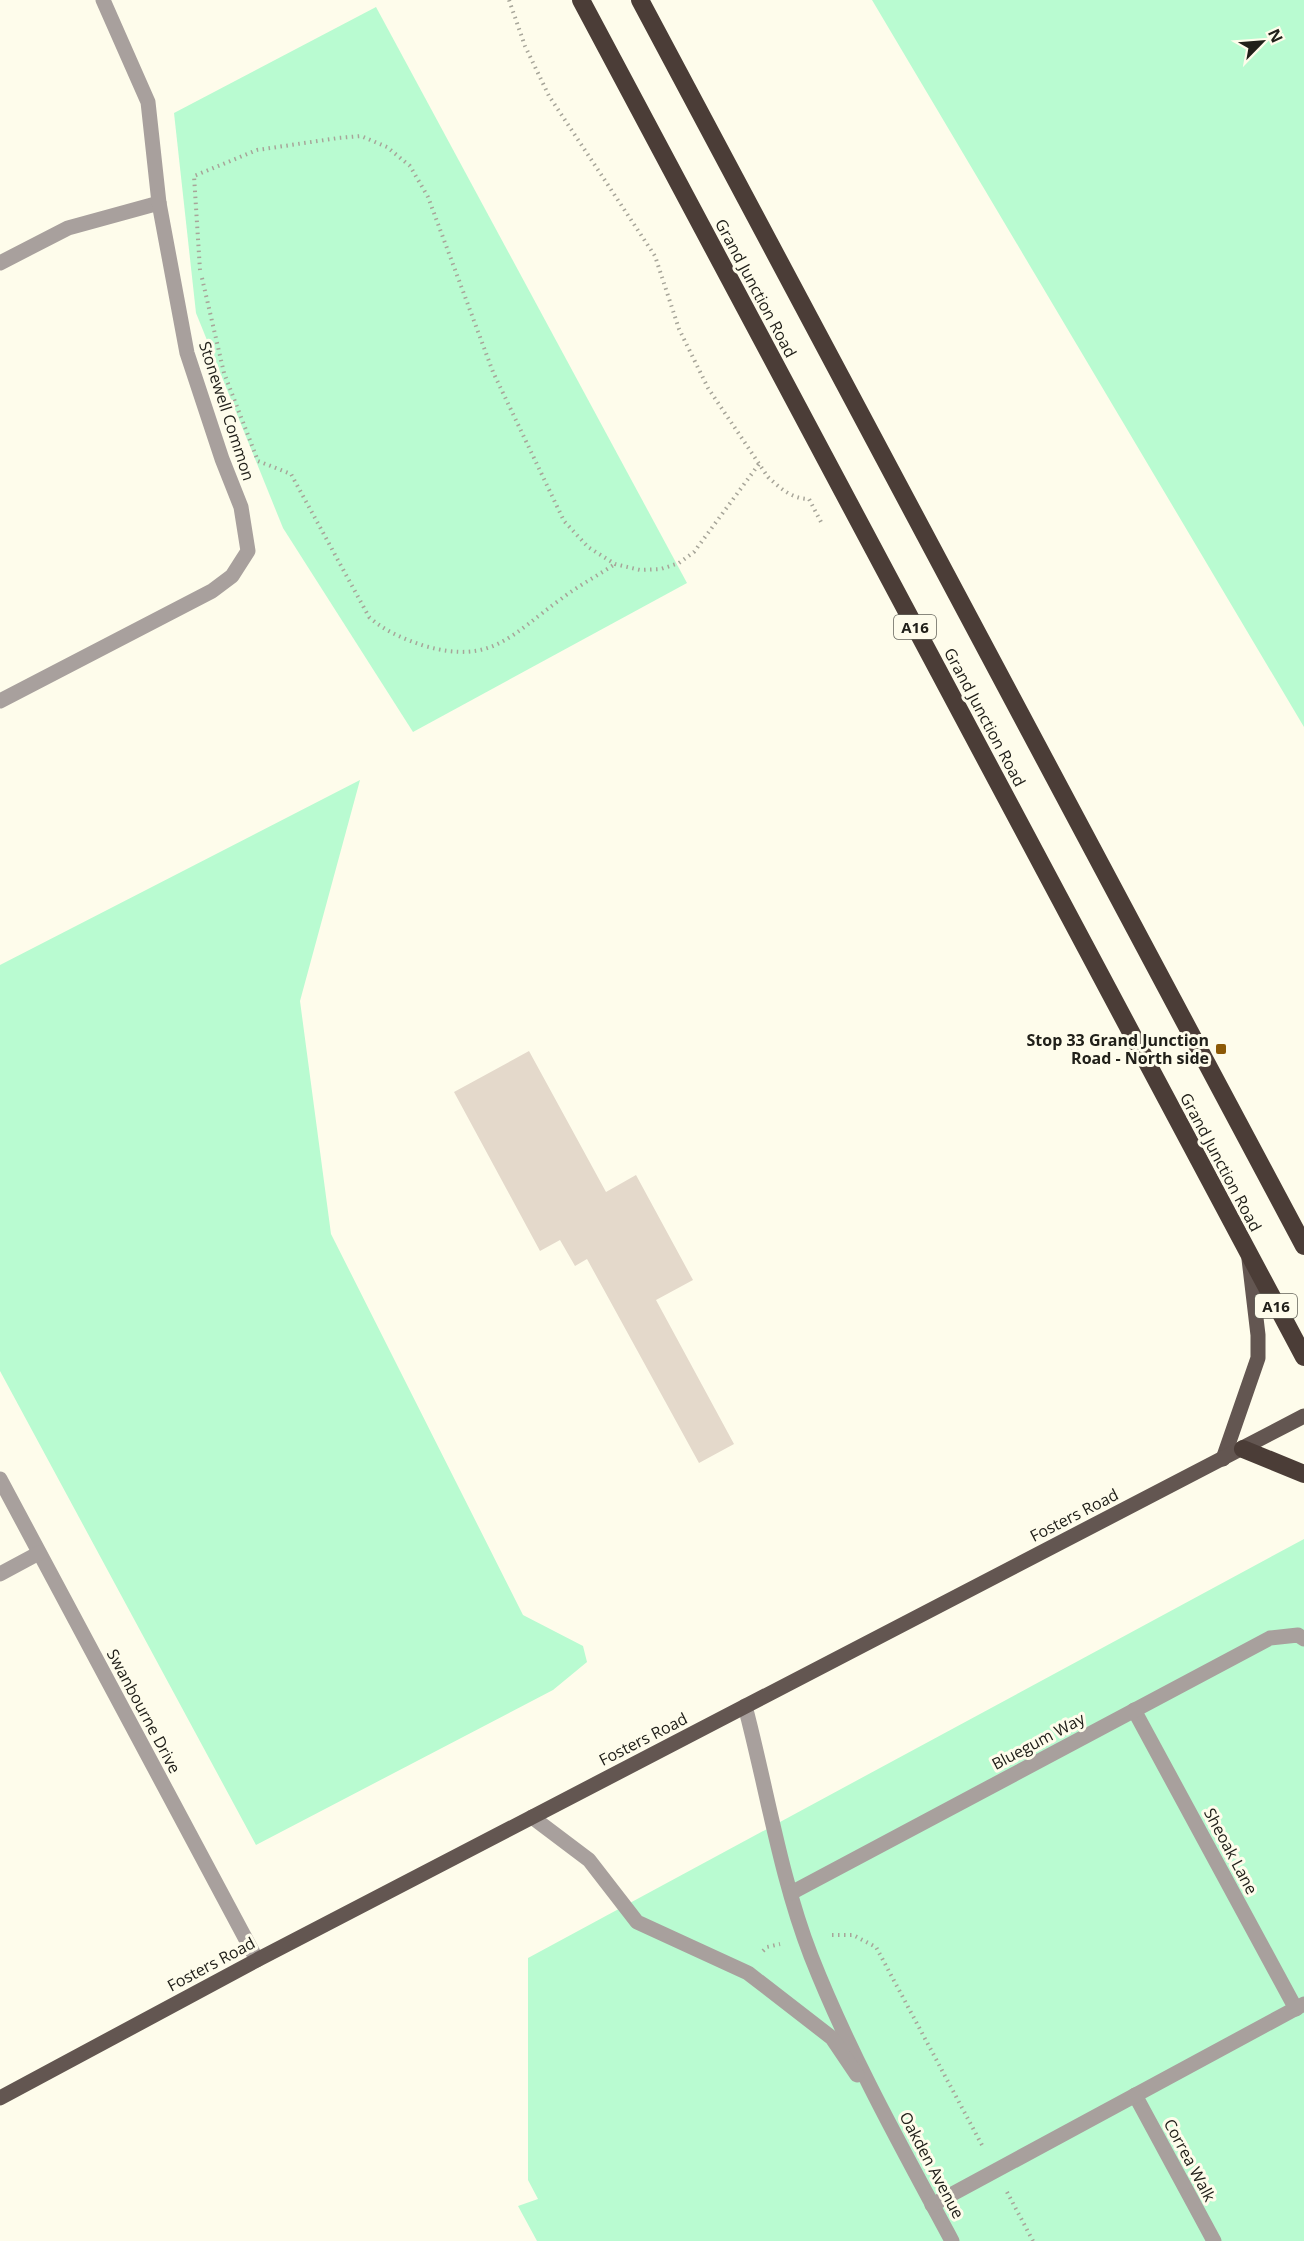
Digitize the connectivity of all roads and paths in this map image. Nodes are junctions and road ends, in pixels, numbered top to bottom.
1 (103, 0) edge
2 (509, 0) edge
3 (581, 0) edge
4 (640, 0) edge
5 (159, 203) junction
6 (0, 263) edge
7 (759, 464) junction
8 (821, 522) dead end
9 (615, 564) junction
10 (0, 701) edge
11 (1304, 1245) edge
12 (1248, 1255) junction
13 (1304, 1357) edge
14 (1304, 1416) edge
15 (1243, 1449) junction
16 (1223, 1459) junction
17 (1304, 1474) edge
18 (0, 1479) edge
19 (39, 1552) junction
20 (0, 1574) edge
21 (1304, 1639) edge
22 (745, 1706) junction
23 (1134, 1710) junction
24 (532, 1817) junction
25 (791, 1893) junction
26 (825, 1935) dead end
27 (788, 1942) dead end
28 (761, 1954) dead end
29 (256, 1960) junction
30 (1300, 2006) edge
31 (1135, 2095) junction
32 (0, 2098) edge
33 (880, 2107) junction
34 (983, 2147) dead end
35 (1005, 2189) dead end
36 (932, 2205) junction
37 (952, 2241) edge
38 (1033, 2241) edge
39 (1214, 2241) edge

1 - 5 street, Stonewell Common
2 - 7 path
3 - 12 highway, Grand Junction Road / A16
4 - 11 highway, Grand Junction Road
5 - 6 street
5 - 10 street, Stonewell Common
7 - 8 path
7 - 9 path
9 - 9 path
12 - 13 highway, Grand Junction Road / A16
12 - 16 main road
14 - 15 main road, Fosters Road
15 - 16 main road, Fosters Road
15 - 17 highway
16 - 22 main road, Fosters Road
18 - 19 street, Swanbourne Drive
19 - 20 street
19 - 29 street, Swanbourne Drive
21 - 23 street, Bluegum Way
22 - 24 main road, Fosters Road
22 - 25 street
23 - 25 street, Bluegum Way
23 - 30 street, Sheoak Lane
24 - 29 main road, Fosters Road
24 - 33 street
25 - 33 street
26 - 34 path
27 - 28 path
29 - 32 main road, Fosters Road
30 - 31 street
31 - 36 street
31 - 39 street, Correa Walk
33 - 36 street, Oakden Avenue
35 - 38 path
36 - 37 street, Oakden Avenue

